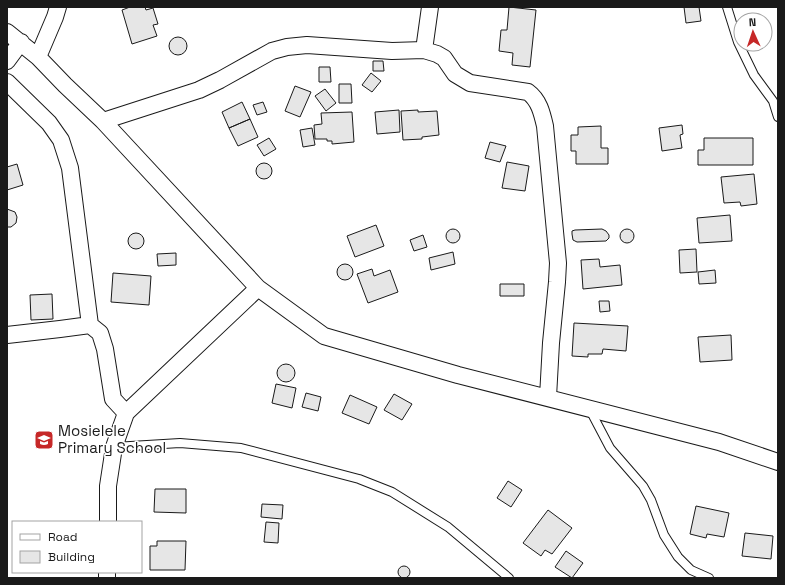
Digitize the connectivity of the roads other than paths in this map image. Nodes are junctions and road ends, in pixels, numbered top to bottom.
1 (58, 7) edge
2 (430, 7) edge
3 (727, 7) edge
4 (7, 32) edge
5 (21, 42) junction
6 (424, 50) junction
7 (38, 57) junction
8 (7, 61) edge
9 (7, 82) edge
10 (778, 117) edge
11 (103, 121) junction
12 (258, 288) junction
13 (90, 325) junction
14 (7, 334) edge
15 (548, 397) junction
16 (589, 409) junction
17 (126, 413) junction
18 (114, 448) junction
19 (778, 462) edge
20 (108, 521) edge
21 (508, 578) edge
22 (709, 578) edge

1 - 7 street
2 - 6 street
3 - 10 lane
4 - 5 street
5 - 7 street
5 - 8 street
6 - 11 street
6 - 15 street
7 - 11 street
9 - 13 street
11 - 12 street
12 - 15 street
12 - 17 street
13 - 14 street
13 - 17 street
15 - 16 street
16 - 19 street
16 - 22 lane
17 - 18 street
18 - 20 street
18 - 21 lane

